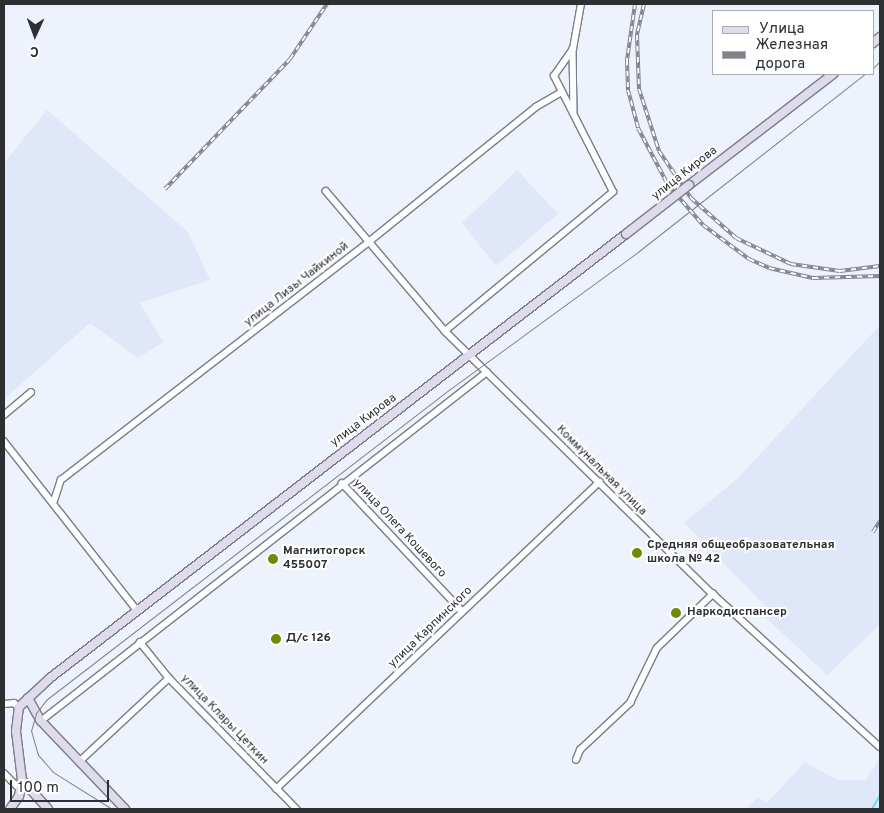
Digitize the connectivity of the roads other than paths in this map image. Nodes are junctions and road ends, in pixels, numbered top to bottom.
1 (581, 4) edge
2 (573, 49) junction
3 (832, 75) edge
4 (562, 92) junction
5 (574, 114) junction
6 (326, 191) dead end
7 (370, 241) junction
8 (445, 331) junction
9 (470, 355) junction
10 (487, 372) junction
11 (31, 392) dead end
12 (4, 415) edge
13 (4, 441) edge
14 (599, 482) junction
15 (342, 483) junction
16 (54, 501) junction
17 (713, 594) junction
18 (138, 611) junction
19 (462, 611) junction
20 (140, 642) junction
21 (168, 678) junction
22 (28, 698) junction
23 (4, 704) edge
24 (19, 707) junction
25 (41, 721) junction
26 (880, 748) edge
27 (576, 760) dead end
28 (79, 762) junction
29 (4, 773) edge
30 (22, 780) junction
31 (276, 788) junction
32 (21, 790) junction
33 (10, 809) edge
34 (48, 809) edge
35 (125, 809) edge
36 (297, 809) edge

1 - 2 street
2 - 4 street
2 - 5 street
3 - 9 main road, улица Кирова, bridge
4 - 5 street
4 - 7 street, улица Лизы Чайкиной
5 - 8 street
6 - 7 street, Коммунальная улица
7 - 8 street, Коммунальная улица
7 - 16 street, улица Лизы Чайкиной
8 - 9 street, Коммунальная улица
9 - 10 street, Коммунальная улица
9 - 18 main road, улица Кирова
10 - 14 street, Коммунальная улица
10 - 15 street
11 - 12 street
13 - 16 street
14 - 17 street, Коммунальная улица
14 - 19 street, улица Карпинского
15 - 19 street, улица Олега Кошевого
15 - 20 street
16 - 18 street
17 - 26 street, Коммунальная улица
17 - 27 street
18 - 22 main road, улица Кирова
19 - 31 street, улица Карпинского
20 - 21 street, улица Клары Цеткин
20 - 25 street
21 - 28 street
21 - 31 street, улица Клары Цеткин
22 - 24 main road, улица Кирова
22 - 25 main road
23 - 24 street
24 - 30 main road
25 - 28 main road
28 - 35 main road
29 - 32 street
30 - 32 main road
30 - 34 main road
31 - 36 street, улица Клары Цеткин
32 - 33 main road

